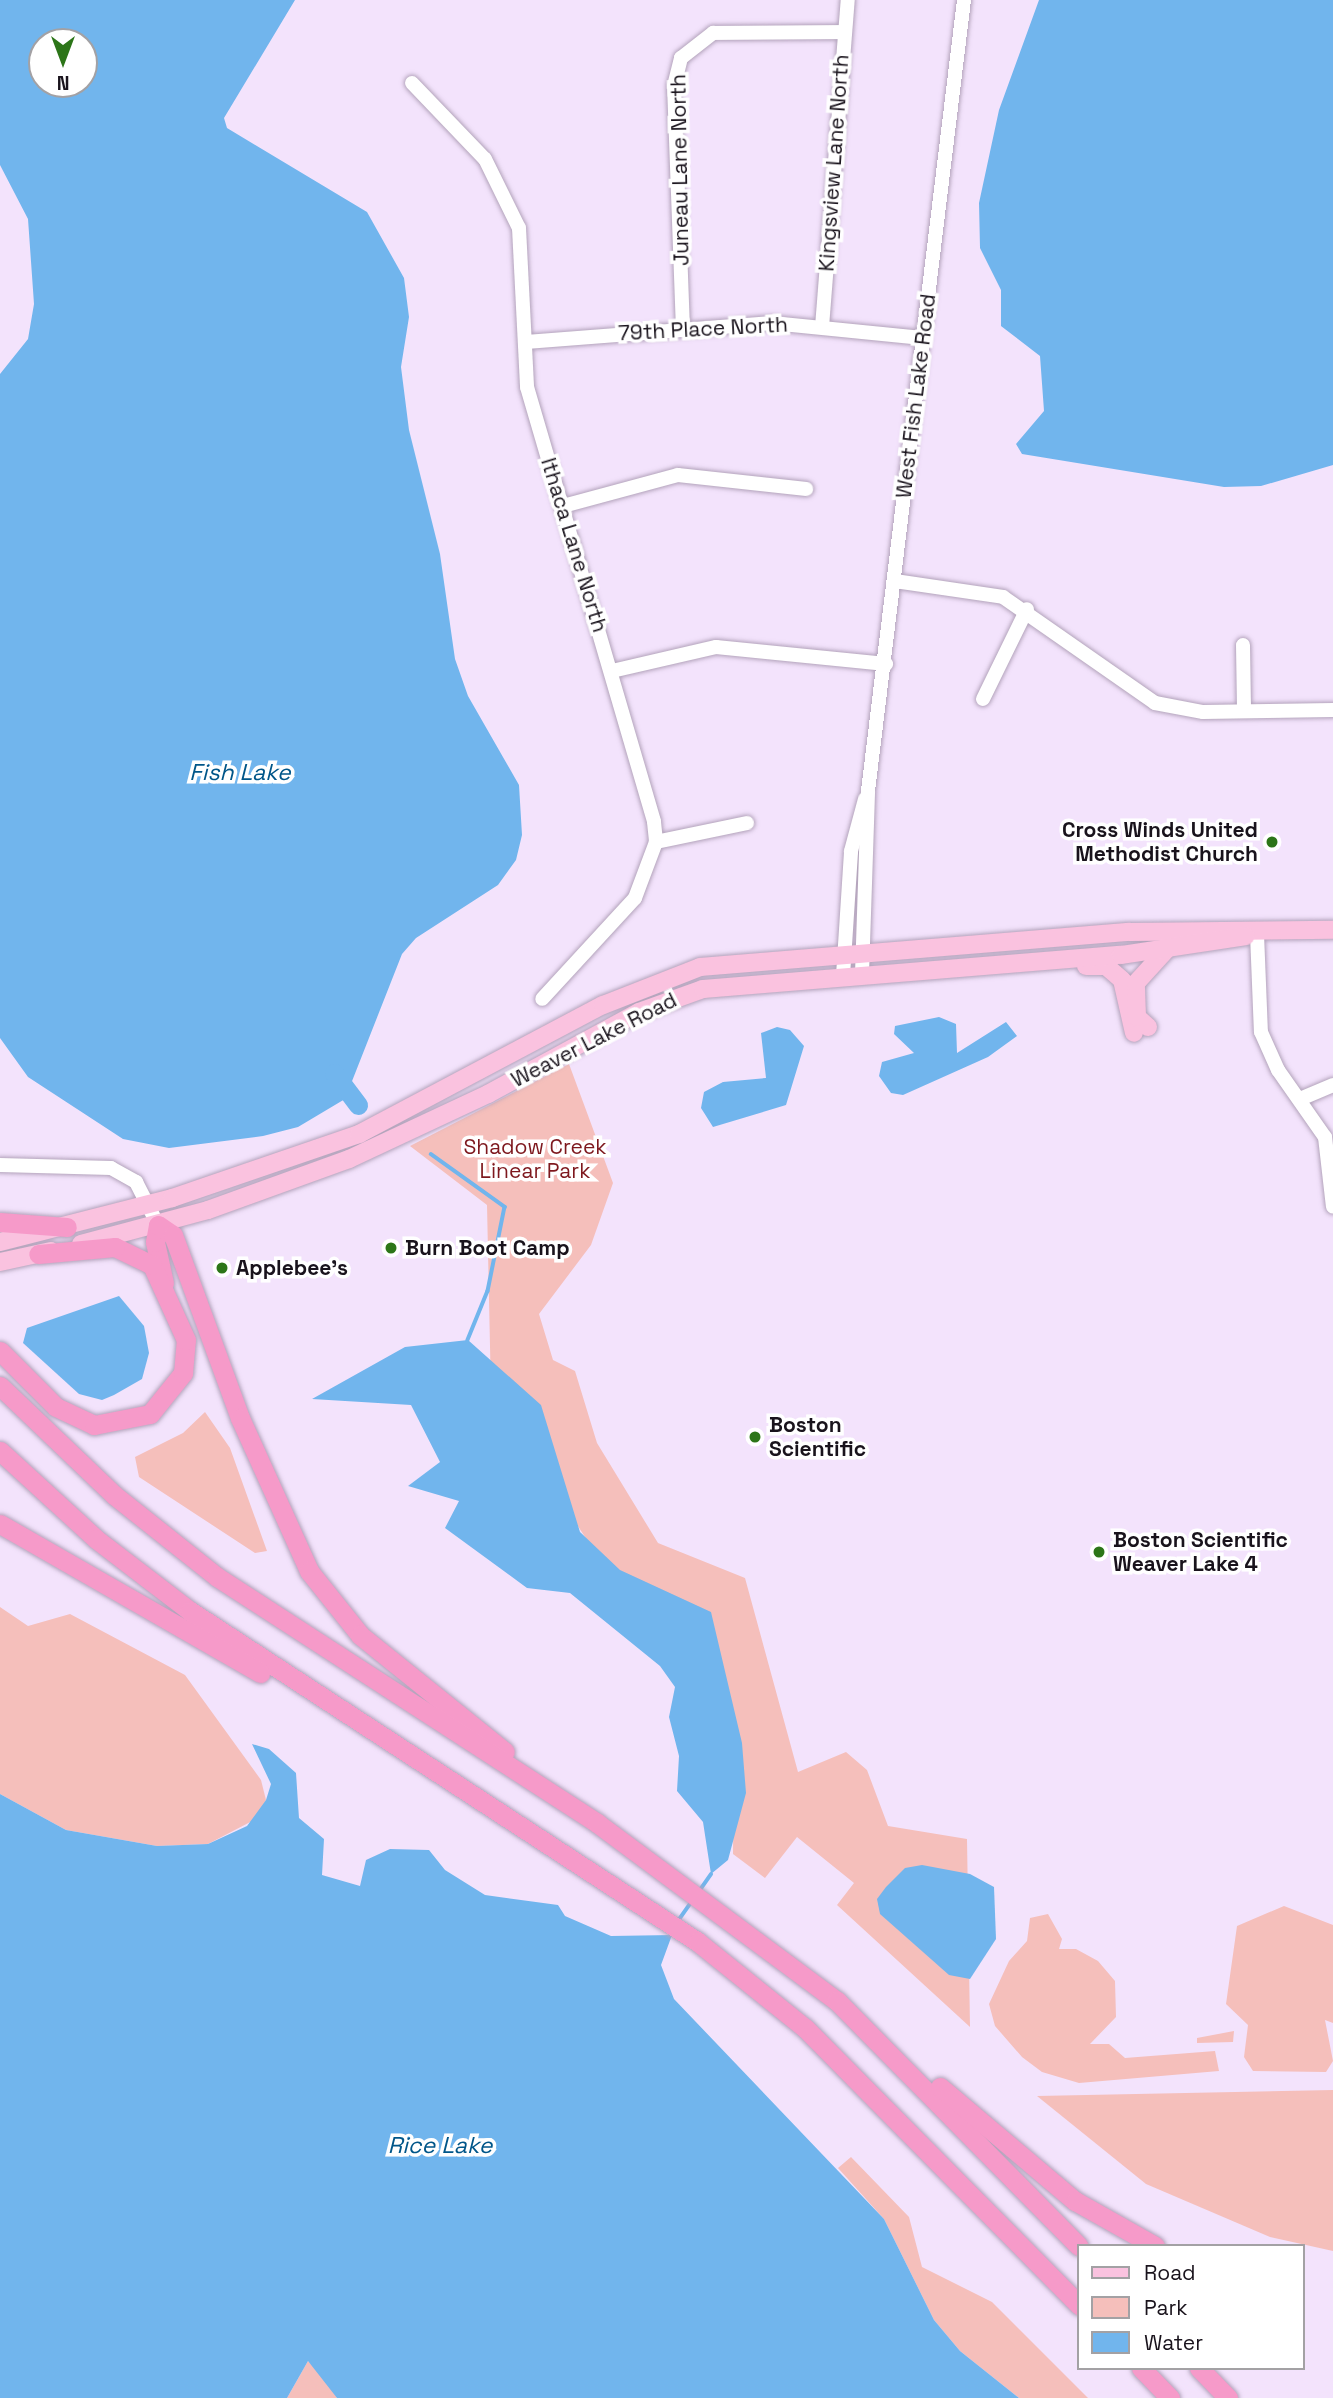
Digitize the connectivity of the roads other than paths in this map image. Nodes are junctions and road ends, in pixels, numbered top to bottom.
1 (848, 0) edge
2 (964, 0) edge
3 (843, 32) junction
4 (412, 83) dead end
5 (822, 327) junction
6 (683, 330) junction
7 (922, 338) junction
8 (526, 342) junction
9 (806, 489) dead end
10 (563, 506) junction
11 (895, 581) junction
12 (1027, 609) junction
13 (1243, 645) dead end
14 (886, 664) junction
15 (611, 671) junction
16 (983, 699) dead end
17 (1333, 710) edge
18 (1244, 711) junction
19 (747, 823) dead end
20 (656, 842) junction
21 (1333, 930) edge
22 (1257, 934) junction
23 (1166, 950) junction
24 (855, 952) junction
25 (1041, 961) junction
26 (862, 974) junction
27 (843, 976) junction
28 (542, 999) dead end
29 (1333, 1085) edge
30 (1300, 1099) junction
31 (0, 1166) edge
32 (150, 1204) junction
33 (1333, 1207) edge
34 (0, 1222) edge
35 (158, 1225) junction
36 (67, 1227) junction
37 (0, 1242) edge
38 (38, 1254) junction
39 (0, 1262) edge
40 (164, 1283) junction
41 (186, 1340) junction
42 (0, 1351) edge
43 (0, 1365) edge
44 (0, 1386) edge
45 (0, 1451) edge
46 (0, 1524) edge
47 (379, 1739) junction
48 (597, 1823) junction
49 (837, 2001) junction
50 (1078, 2244) edge
51 (1152, 2244) edge
52 (1078, 2304) edge
53 (1143, 2370) edge
54 (1201, 2370) edge
55 (1170, 2398) edge
56 (1228, 2398) edge

1 - 3 street, Kingsview Lane North
2 - 7 street, West Fish Lake Road
3 - 5 street, Kingsview Lane North
3 - 6 street, Juneau Lane North
4 - 8 street, Ithaca Lane North
5 - 6 street, 79th Place North
5 - 7 street, 79th Place North
6 - 8 street, 79th Place North
7 - 11 street, West Fish Lake Road
8 - 10 street, Ithaca Lane North
9 - 10 street
10 - 15 street, Ithaca Lane North
11 - 12 street
11 - 14 street, West Fish Lake Road
12 - 16 street
12 - 18 street
13 - 18 street
14 - 15 street
14 - 24 street, West Fish Lake Road
15 - 20 street, Ithaca Lane North
17 - 18 street
19 - 20 street
20 - 28 street
21 - 22 main road, Weaver Lake Road
22 - 23 main road, Weaver Lake Road
22 - 24 main road, Weaver Lake Road
22 - 30 street
23 - 25 main road, Weaver Lake Road
23 - 25 main road
24 - 26 street, West Fish Lake Road
24 - 27 street, West Fish Lake Road
24 - 32 main road, Weaver Lake Road
25 - 26 main road, Weaver Lake Road
26 - 27 main road, Weaver Lake Road
27 - 35 main road, Weaver Lake Road
29 - 30 street
30 - 33 street
31 - 32 street
32 - 35 street
32 - 36 main road, Weaver Lake Road
34 - 36 highway
35 - 38 main road, Weaver Lake Road
35 - 40 highway
35 - 48 highway
36 - 37 main road, Weaver Lake Road
38 - 39 main road, Weaver Lake Road
38 - 40 highway
40 - 41 highway
41 - 42 highway
41 - 43 highway
44 - 48 highway
45 - 47 highway
46 - 47 highway
47 - 52 highway
48 - 49 highway
49 - 50 highway
49 - 51 highway
53 - 55 highway
54 - 56 highway

